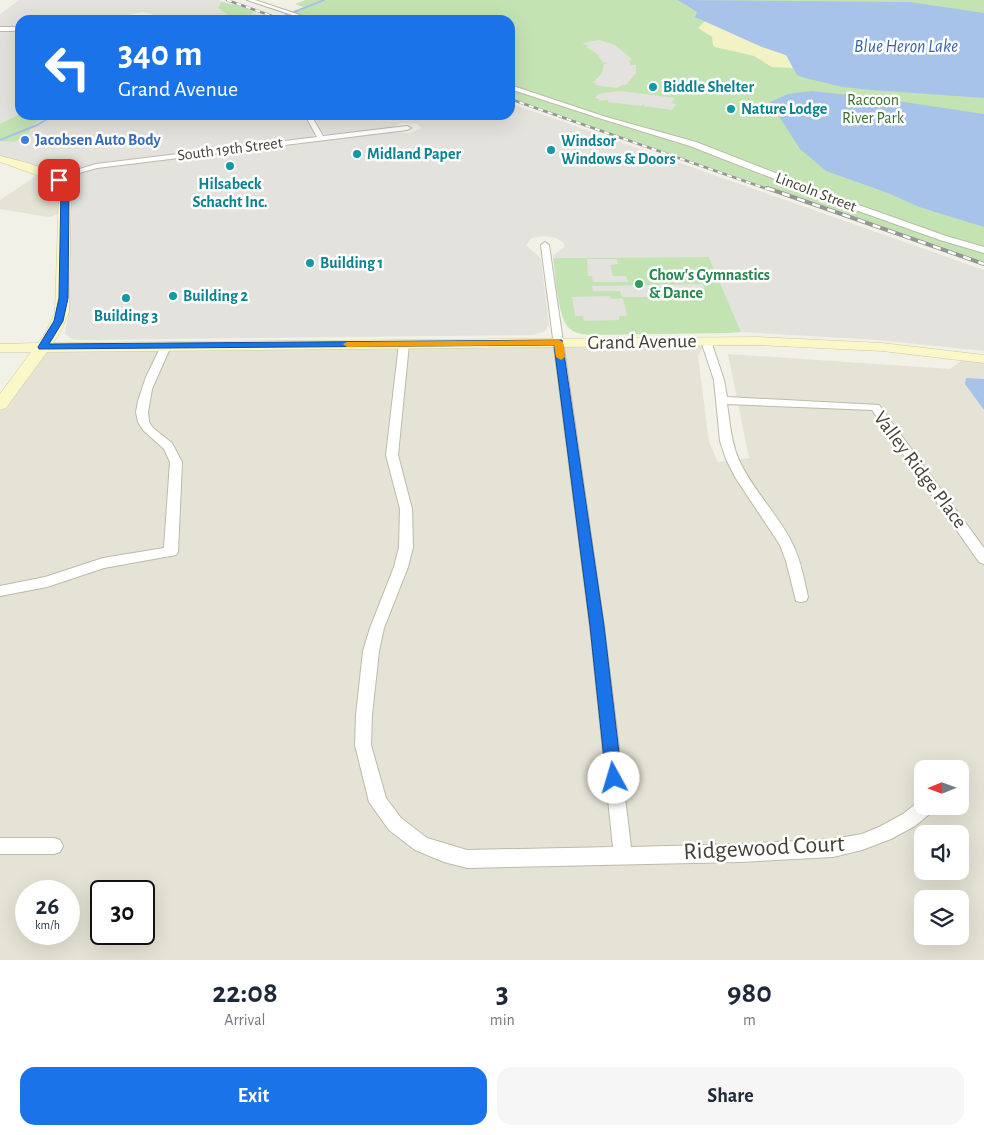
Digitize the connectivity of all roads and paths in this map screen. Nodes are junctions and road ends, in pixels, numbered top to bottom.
1 (250, 0) edge
2 (300, 15) edge
3 (0, 29) edge
4 (15, 29) edge
5 (515, 88) edge
6 (311, 120) edge
7 (407, 128) dead end
8 (321, 138) junction
9 (0, 159) edge
10 (54, 178) junction
11 (545, 245) dead end
12 (984, 249) edge
13 (706, 341) junction
14 (559, 342) junction
15 (404, 344) junction
16 (166, 346) junction
17 (42, 347) junction
18 (0, 348) edge
19 (984, 359) edge
20 (722, 400) junction
21 (0, 405) edge
22 (984, 559) edge
23 (0, 590) edge
24 (801, 597) dead end
25 (915, 815) edge
26 (0, 846) edge
27 (54, 846) dead end
28 (623, 854) junction

1 - 2 street
3 - 4 street
5 - 12 street, Lincoln Street
6 - 8 street
7 - 8 street, South 19th Street
8 - 10 street, South 19th Street
9 - 10 main road
10 - 17 main road
11 - 14 street
13 - 14 main road, Grand Avenue
13 - 19 main road, Grand Avenue
13 - 20 street
14 - 15 main road, Grand Avenue
14 - 28 street
15 - 16 main road, Grand Avenue
15 - 28 street, Ridgewood Court
16 - 17 main road, Grand Avenue
16 - 23 street
17 - 18 main road, Grand Avenue
17 - 21 main road
20 - 22 street, Valley Ridge Place
20 - 24 street
25 - 28 street, Ridgewood Court
26 - 27 street

